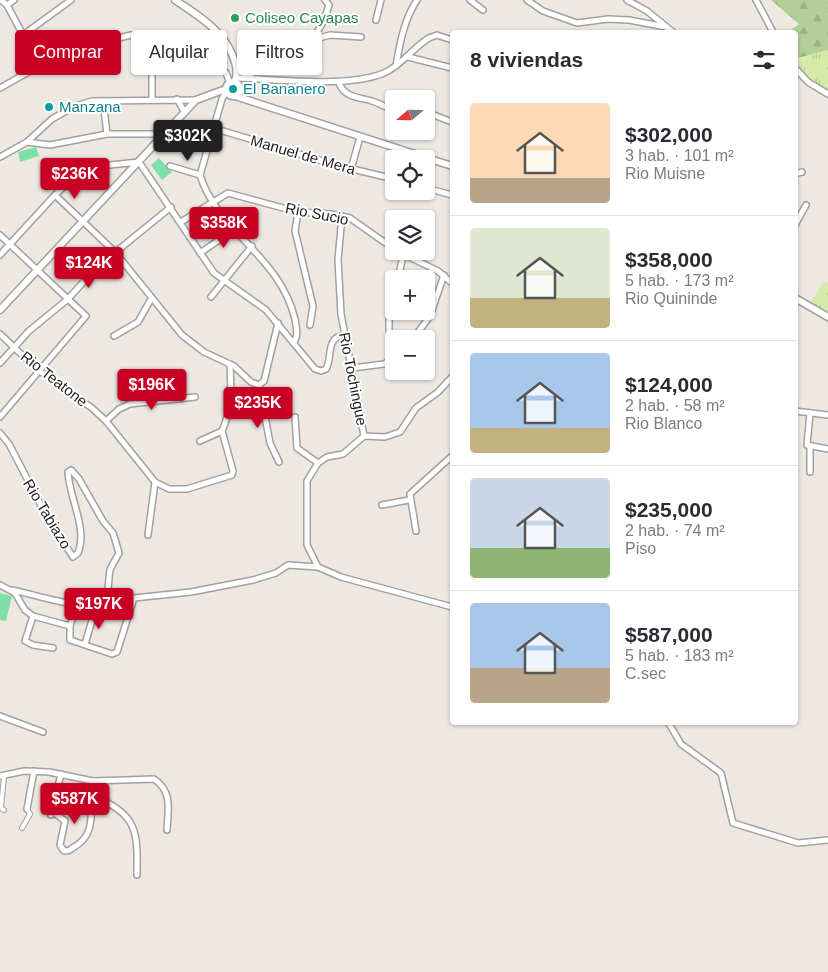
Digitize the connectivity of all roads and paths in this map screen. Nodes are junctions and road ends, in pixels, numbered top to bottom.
1 (1, 0) edge
2 (14, 0) edge
3 (72, 0) edge
4 (175, 0) edge
5 (325, 0) edge
6 (381, 0) edge
7 (417, 0) edge
8 (470, 0) edge
9 (527, 0) edge
10 (627, 0) edge
11 (756, 0) edge
12 (7, 4) junction
13 (483, 10) dead end
14 (376, 20) dead end
15 (666, 27) junction
16 (318, 30) edge
17 (670, 30) edge
18 (772, 30) edge
19 (322, 37) edge
20 (361, 37) dead end
21 (450, 39) edge
22 (408, 57) junction
23 (396, 66) junction
24 (450, 68) edge
25 (798, 71) edge
26 (152, 75) dead end
27 (248, 75) edge
28 (236, 81) junction
29 (339, 83) junction
30 (0, 88) edge
31 (226, 91) junction
32 (828, 94) edge
33 (235, 96) junction
34 (152, 99) junction
35 (177, 99) junction
36 (196, 100) junction
37 (103, 101) junction
38 (385, 106) edge
39 (184, 111) junction
40 (435, 115) edge
41 (450, 121) edge
42 (213, 128) junction
43 (107, 134) junction
44 (162, 134) junction
45 (360, 137) junction
46 (27, 142) junction
47 (0, 157) edge
48 (139, 162) junction
49 (450, 165) edge
50 (170, 166) dead end
51 (85, 167) junction
52 (71, 169) dead end
53 (350, 169) junction
54 (802, 172) dead end
55 (798, 173) edge
56 (200, 175) junction
57 (385, 177) edge
58 (435, 190) edge
59 (450, 194) edge
60 (55, 195) junction
61 (213, 202) junction
62 (806, 205) dead end
63 (171, 207) junction
64 (298, 212) junction
65 (342, 216) junction
66 (798, 220) edge
67 (82, 221) junction
68 (181, 222) junction
69 (233, 227) junction
70 (0, 235) edge
71 (385, 243) edge
72 (10, 244) junction
73 (252, 246) junction
74 (116, 252) junction
75 (200, 253) junction
76 (0, 255) edge
77 (417, 260) edge
78 (37, 270) junction
79 (444, 275) junction
80 (224, 281) junction
81 (450, 281) edge
82 (211, 297) dead end
83 (68, 299) junction
84 (151, 299) junction
85 (798, 300) edge
86 (0, 310) edge
87 (828, 316) edge
88 (278, 323) junction
89 (310, 325) dead end
90 (420, 330) edge
91 (0, 334) edge
92 (344, 335) junction
93 (114, 336) dead end
94 (294, 342) junction
95 (14, 347) junction
96 (0, 363) edge
97 (385, 363) edge
98 (230, 364) junction
99 (352, 368) junction
100 (38, 370) junction
101 (450, 379) edge
102 (259, 385) junction
103 (194, 397) dead end
104 (798, 411) edge
105 (810, 413) junction
106 (828, 416) edge
107 (0, 417) edge
108 (295, 417) dead end
109 (106, 421) junction
110 (222, 431) junction
111 (0, 433) edge
112 (364, 436) junction
113 (200, 441) dead end
114 (810, 446) junction
115 (828, 449) edge
116 (450, 458) edge
117 (278, 462) dead end
118 (318, 463) junction
119 (810, 472) dead end
120 (155, 482) junction
121 (409, 500) junction
122 (382, 505) dead end
123 (416, 530) dead end
124 (148, 535) dead end
125 (318, 568) junction
126 (0, 585) edge
127 (8, 589) junction
128 (450, 606) edge
129 (95, 610) dead end
130 (75, 611) dead end
131 (33, 616) junction
132 (70, 626) junction
133 (85, 644) junction
134 (53, 648) dead end
135 (0, 716) edge
136 (670, 725) edge
137 (43, 732) dead end
138 (34, 771) junction
139 (61, 774) junction
140 (2, 776) edge
141 (93, 781) junction
142 (92, 795) junction
143 (27, 809) joint
144 (4, 810) dead end
145 (22, 828) dead end
146 (167, 830) dead end
147 (828, 840) edge
148 (137, 875) dead end

1 - 12 street
2 - 12 street
3 - 12 street
4 - 28 street
5 - 16 street
6 - 14 street
7 - 23 street
8 - 13 street
9 - 15 street
10 - 15 street
11 - 18 street
15 - 17 street
19 - 20 street
21 - 22 street
22 - 23 street
22 - 24 street
23 - 29 street
25 - 32 street
26 - 34 street
27 - 28 street
28 - 29 street
28 - 30 street
28 - 31 street
28 - 33 street
29 - 38 street
31 - 33 street
31 - 36 street
31 - 42 street
33 - 45 street
34 - 35 street
34 - 37 street
35 - 36 street
35 - 39 street
36 - 39 street
37 - 43 street
37 - 46 street
39 - 44 street
40 - 41 street
42 - 53 street, Manuel de Mera
42 - 56 street
43 - 44 street
43 - 46 street
44 - 48 street
45 - 49 street
45 - 53 street
46 - 47 street
48 - 51 street
48 - 63 street
48 - 67 street
50 - 56 street
51 - 52 street
51 - 60 street
53 - 57 street, Manuel de Mera
54 - 55 street
56 - 61 street
58 - 59 street
60 - 67 street
60 - 72 street
61 - 64 street, Rio Sucio
61 - 68 street, Rio Sucio
61 - 69 street
62 - 66 street
63 - 68 street
63 - 74 street
64 - 65 street, Rio Sucio
64 - 89 street
65 - 71 street, Rio Sucio
65 - 92 street, Rio Tochingue
67 - 74 street
67 - 78 street
68 - 75 street
69 - 73 street
69 - 75 street
70 - 72 street
72 - 76 street
72 - 78 street
73 - 80 street
73 - 94 street
74 - 83 street
74 - 84 street
75 - 80 street
77 - 79 street
78 - 83 street
78 - 86 street
79 - 81 street
79 - 90 street
80 - 82 street
80 - 88 street
83 - 95 street
83 - 100 street
84 - 93 street
84 - 98 street
85 - 87 street
88 - 94 street
88 - 102 street
91 - 95 street, Rio Teatone
92 - 94 street
92 - 99 street, Rio Tochingue
95 - 96 street
95 - 100 street, Rio Teatone
97 - 99 street
98 - 102 street
98 - 110 street
99 - 112 street, Rio Tochingue
100 - 107 street
100 - 109 street, Rio Teatone
101 - 112 street
102 - 117 street
103 - 109 street
104 - 105 street
105 - 106 street
105 - 114 street
108 - 118 street
109 - 120 street, Rio Teatone
110 - 113 street
110 - 120 street, Rio Teatone
111 - 127 street, Rio Tabiazo
112 - 118 street, Rio Tochingue
114 - 115 street
114 - 119 street
116 - 121 street
118 - 125 street
120 - 124 street
121 - 122 street
121 - 123 street
125 - 128 street
125 - 133 street
126 - 127 street
127 - 131 street
129 - 133 street
130 - 132 street
131 - 132 street
131 - 134 street
132 - 133 street
135 - 137 street
136 - 147 street
138 - 139 street
138 - 140 street
138 - 143 street
139 - 141 street
139 - 142 street
140 - 144 street
141 - 142 street
141 - 146 street
142 - 148 street
143 - 145 street

